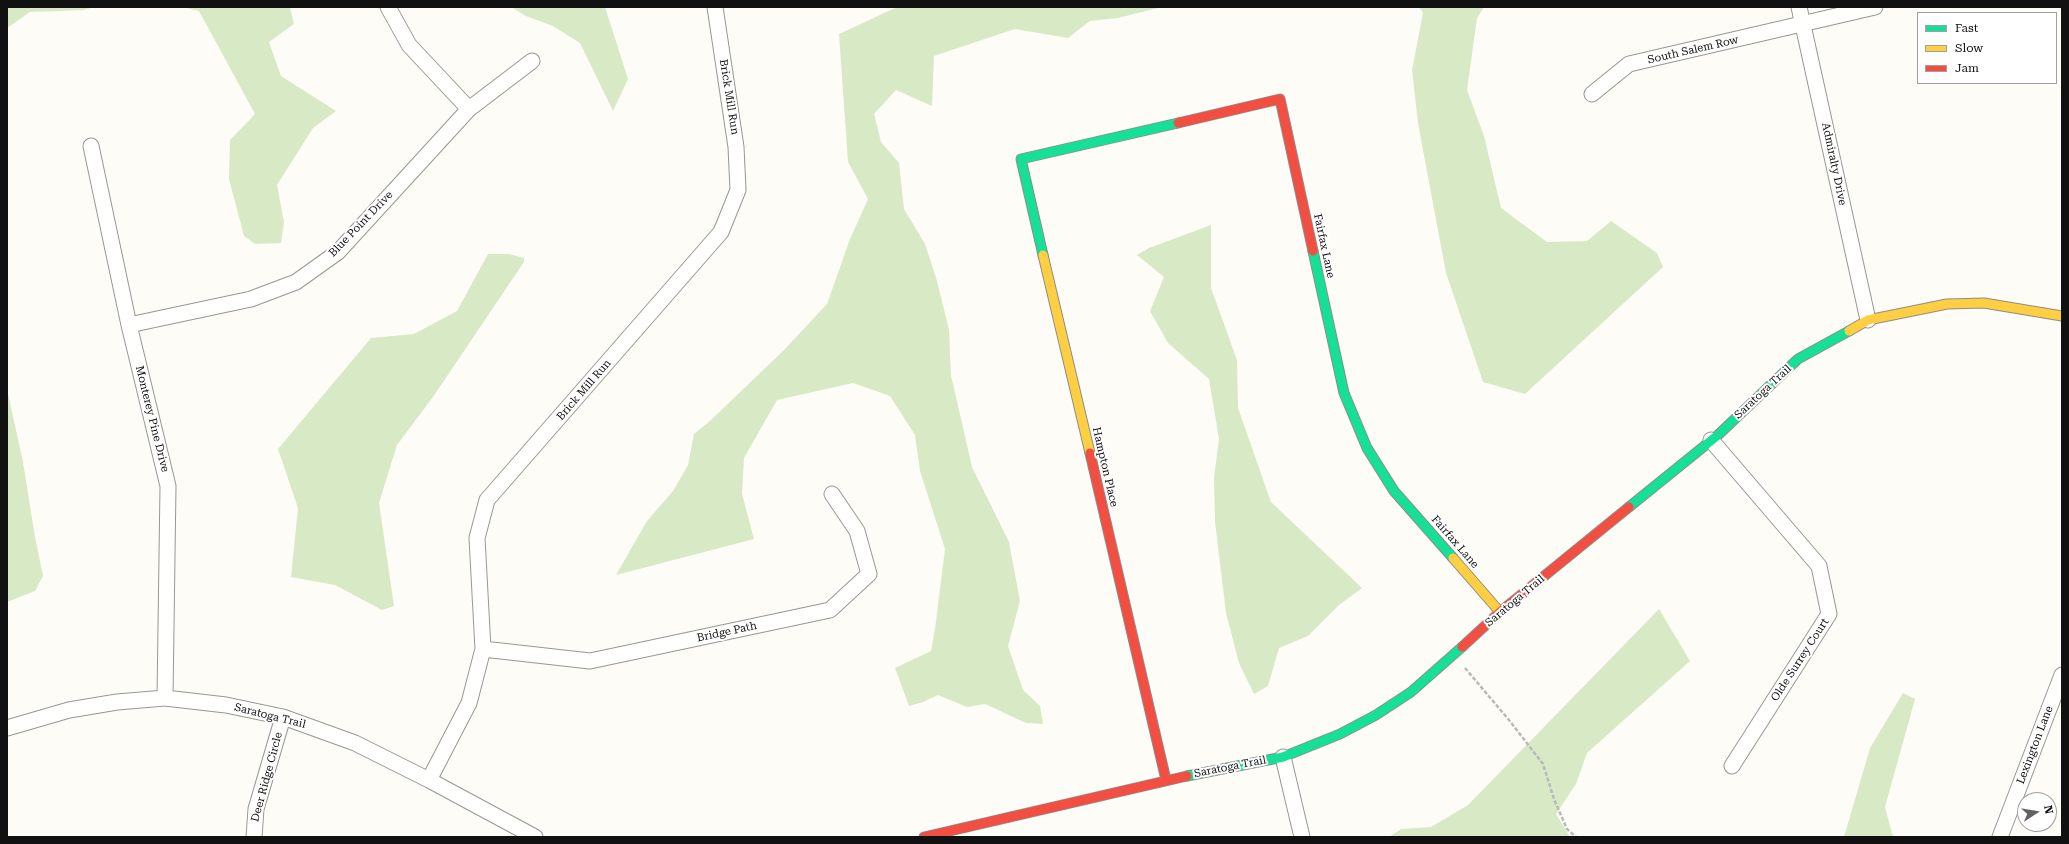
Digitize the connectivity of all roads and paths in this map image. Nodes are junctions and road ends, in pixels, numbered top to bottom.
1 (388, 7) edge
2 (715, 7) edge
3 (1799, 7) edge
4 (1875, 7) edge
5 (1803, 24) junction
6 (532, 61) dead end
7 (1592, 94) dead end
8 (469, 109) junction
9 (91, 146) dead end
10 (1021, 159) joint
11 (2062, 316) edge
12 (1868, 320) junction
13 (129, 325) junction
14 (1711, 440) junction
15 (832, 494) dead end
16 (1500, 612) junction
17 (483, 649) junction
18 (1453, 654) junction
19 (2062, 675) edge
20 (164, 698) junction
21 (283, 717) junction
22 (7, 728) edge
23 (1284, 757) junction
24 (1732, 766) dead end
25 (429, 780) junction
26 (1166, 780) junction
27 (254, 837) edge
28 (535, 837) edge
29 (924, 837) edge
30 (1302, 837) edge
31 (1576, 837) edge
32 (2000, 837) edge

1 - 8 street
2 - 17 street, Brick Mill Run
3 - 5 street, Admiralty Drive
4 - 5 street, South Salem Row
5 - 7 street, South Salem Row
5 - 12 street, Admiralty Drive
6 - 8 street, Blue Point Drive
8 - 13 street, Blue Point Drive
9 - 13 street, Monterey Pine Drive
10 - 16 street, Fairfax Lane
10 - 26 street, Hampton Place
11 - 12 street, Saratoga Trail
12 - 14 street, Saratoga Trail
13 - 20 street, Monterey Pine Drive
14 - 16 street, Saratoga Trail
14 - 24 street, Olde Surrey Court
15 - 17 street, Bridge Path
16 - 18 street, Saratoga Trail
17 - 25 street, Brick Mill Run
18 - 23 street, Saratoga Trail
18 - 31 path
19 - 32 street, Lexington Lane
20 - 21 street, Saratoga Trail
20 - 22 street, Saratoga Trail
21 - 25 street, Saratoga Trail
21 - 27 street, Deer Ridge Circle
23 - 26 street, Saratoga Trail
23 - 30 street
25 - 28 street, Saratoga Trail
26 - 29 street, Saratoga Trail

